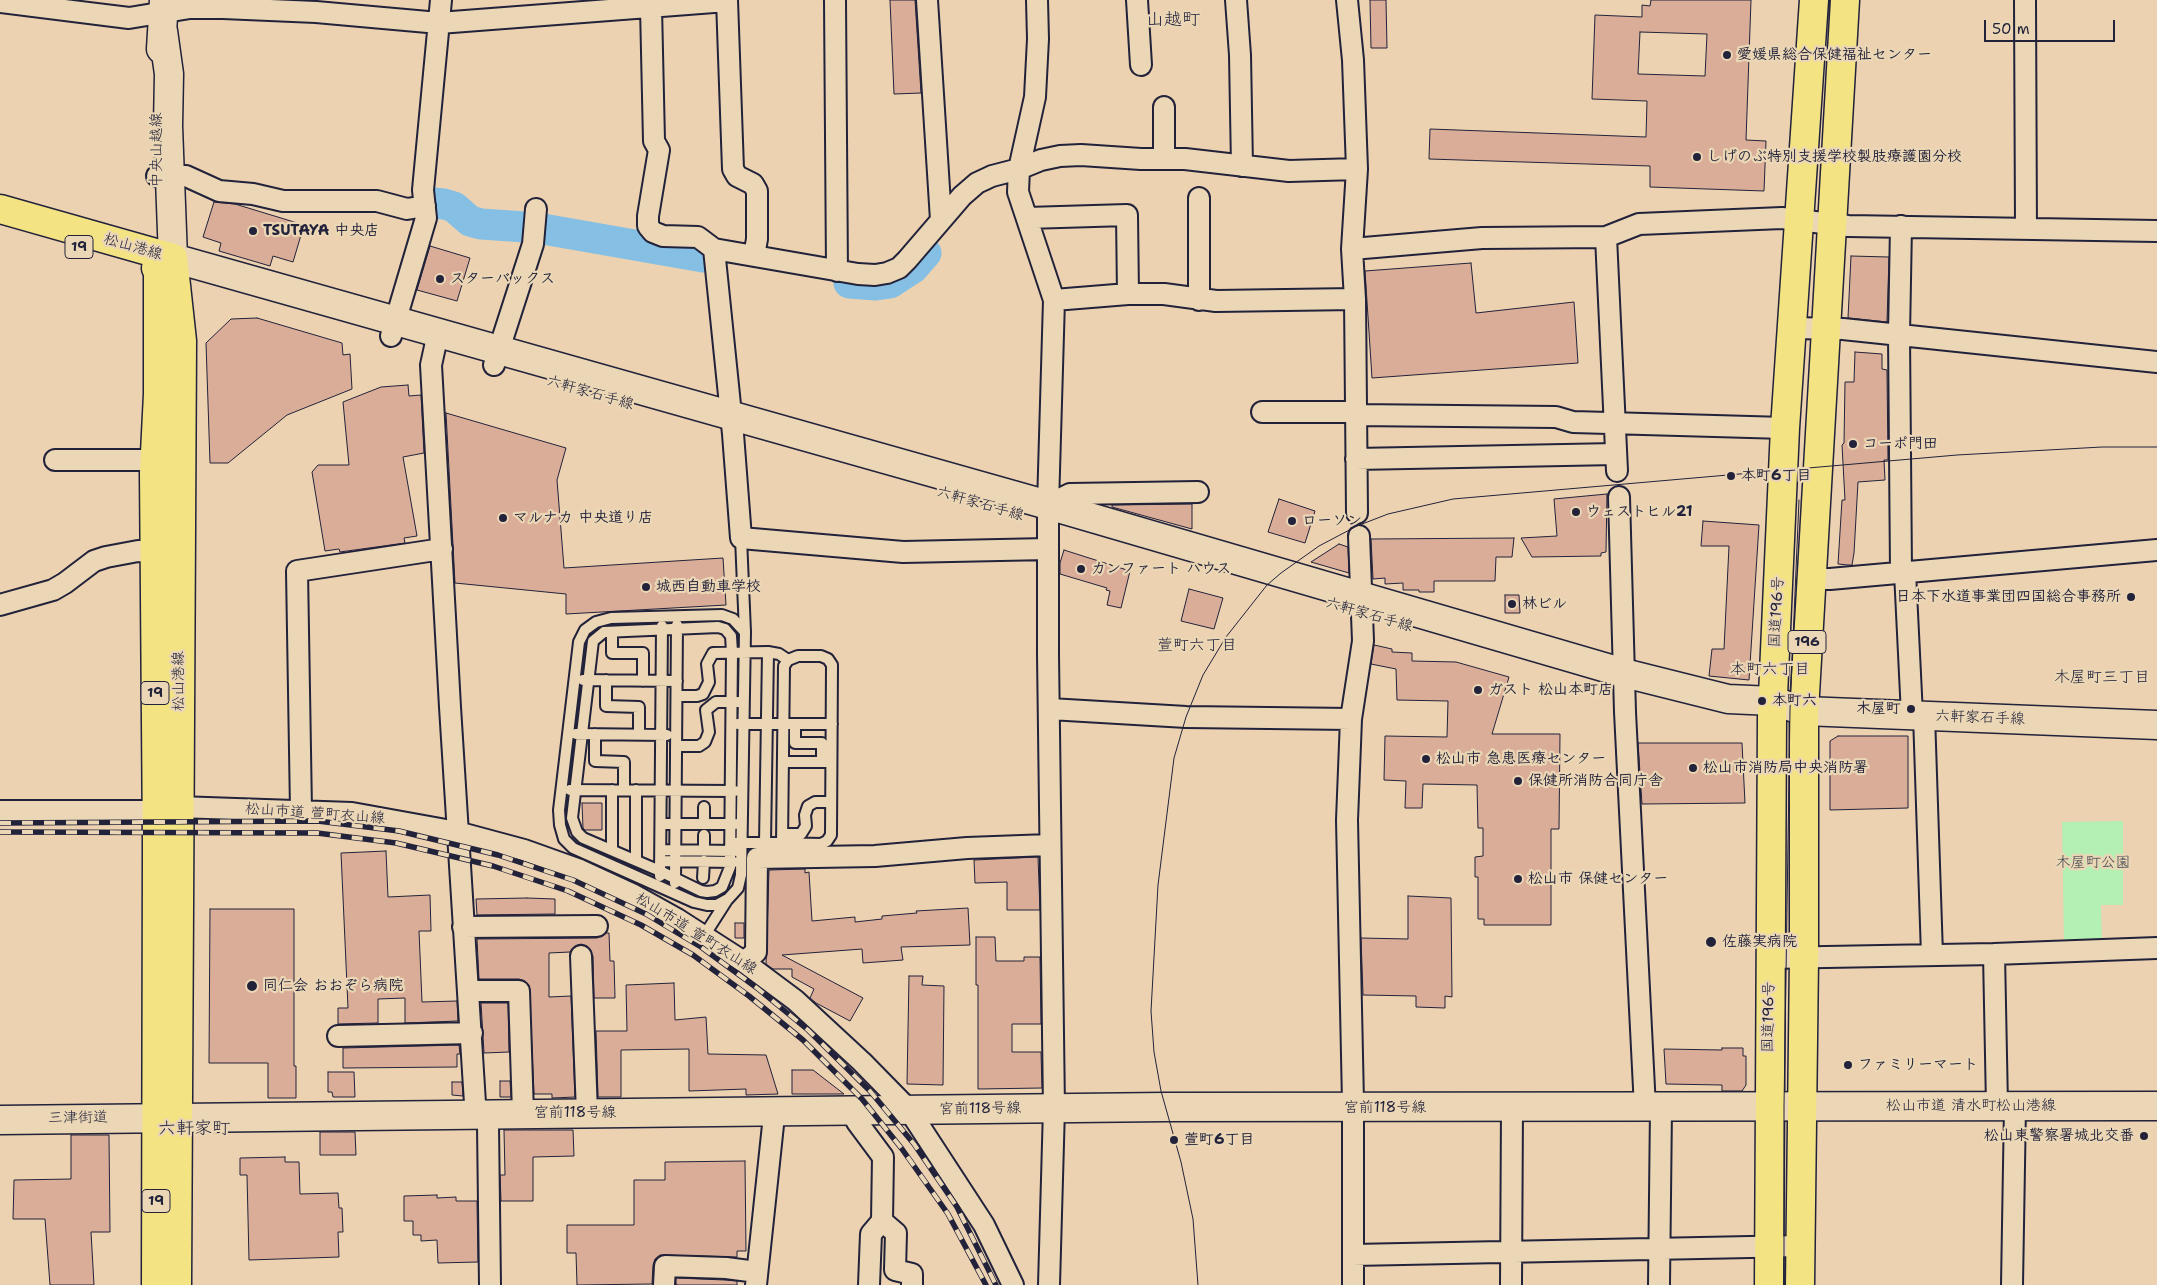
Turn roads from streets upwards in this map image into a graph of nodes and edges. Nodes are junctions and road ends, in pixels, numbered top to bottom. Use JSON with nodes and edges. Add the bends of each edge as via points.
{"nodes":[{"id":1,"x":441,"y":0,"type":"edge"},
{"id":2,"x":835,"y":0,"type":"edge"},
{"id":3,"x":927,"y":0,"type":"edge"},
{"id":4,"x":1037,"y":0,"type":"edge"},
{"id":5,"x":1137,"y":0,"type":"edge"},
{"id":6,"x":1236,"y":0,"type":"edge"},
{"id":7,"x":1347,"y":0,"type":"edge"},
{"id":8,"x":1814,"y":0,"type":"edge"},
{"id":9,"x":1845,"y":0,"type":"edge"},
{"id":10,"x":2025,"y":0,"type":"edge"},
{"id":11,"x":727,"y":1,"type":"edge"},
{"id":12,"x":0,"y":2,"type":"edge"},
{"id":13,"x":317,"y":6,"type":"edge"},
{"id":14,"x":651,"y":7,"type":"junction"},
{"id":15,"x":164,"y":14,"type":"edge"},
{"id":16,"x":439,"y":23,"type":"junction"},
{"id":17,"x":1141,"y":65,"type":"dead end"},
{"id":18,"x":1164,"y":107,"type":"dead end"},
{"id":19,"x":1164,"y":159,"type":"junction"},
{"id":20,"x":1242,"y":166,"type":"junction"},
{"id":21,"x":1019,"y":169,"type":"junction"},
{"id":22,"x":1357,"y":169,"type":"junction"},
{"id":23,"x":164,"y":176,"type":"junction"},
{"id":24,"x":1198,"y":198,"type":"dead end"},
{"id":25,"x":424,"y":206,"type":"junction"},
{"id":26,"x":0,"y":209,"type":"edge"},
{"id":27,"x":536,"y":209,"type":"dead end"},
{"id":28,"x":1027,"y":218,"type":"junction"},
{"id":29,"x":941,"y":220,"type":"junction"},
{"id":30,"x":1799,"y":220,"type":"junction"},
{"id":31,"x":1831,"y":223,"type":"junction"},
{"id":32,"x":0,"y":225,"type":"edge"},
{"id":33,"x":1901,"y":226,"type":"junction"},
{"id":34,"x":2026,"y":228,"type":"junction"},
{"id":35,"x":2157,"y":231,"type":"edge"},
{"id":36,"x":1606,"y":237,"type":"junction"},
{"id":37,"x":714,"y":249,"type":"junction"},
{"id":38,"x":1352,"y":249,"type":"junction"},
{"id":39,"x":754,"y":256,"type":"junction"},
{"id":40,"x":166,"y":264,"type":"junction"},
{"id":41,"x":837,"y":271,"type":"junction"},
{"id":42,"x":1128,"y":294,"type":"junction"},
{"id":43,"x":1355,"y":299,"type":"junction"},
{"id":44,"x":1054,"y":300,"type":"junction"},
{"id":45,"x":1199,"y":300,"type":"junction"},
{"id":46,"x":1792,"y":328,"type":"junction"},
{"id":47,"x":393,"y":329,"type":"junction"},
{"id":48,"x":1825,"y":329,"type":"junction"},
{"id":49,"x":1899,"y":335,"type":"junction"},
{"id":50,"x":436,"y":341,"type":"junction"},
{"id":51,"x":496,"y":358,"type":"junction"},
{"id":52,"x":2157,"y":362,"type":"edge"},
{"id":53,"x":1262,"y":412,"type":"dead end"},
{"id":54,"x":1355,"y":413,"type":"junction"},
{"id":55,"x":1614,"y":423,"type":"junction"},
{"id":56,"x":732,"y":425,"type":"junction"},
{"id":57,"x":1785,"y":428,"type":"junction"},
{"id":58,"x":1356,"y":459,"type":"junction"},
{"id":59,"x":55,"y":460,"type":"dead end"},
{"id":60,"x":154,"y":460,"type":"junction"},
{"id":61,"x":181,"y":460,"type":"junction"},
{"id":62,"x":1198,"y":492,"type":"dead end"},
{"id":63,"x":1619,"y":496,"type":"dead end"},
{"id":64,"x":1357,"y":512,"type":"dead end"},
{"id":65,"x":1049,"y":526,"type":"junction"},
{"id":66,"x":1359,"y":536,"type":"dead end"},
{"id":67,"x":442,"y":549,"type":"junction"},
{"id":68,"x":2157,"y":550,"type":"edge"},
{"id":69,"x":167,"y":552,"type":"junction"},
{"id":70,"x":1903,"y":572,"type":"junction"},
{"id":71,"x":1810,"y":579,"type":"junction"},
{"id":72,"x":1362,"y":604,"type":"junction"},
{"id":73,"x":0,"y":605,"type":"edge"},
{"id":74,"x":1624,"y":681,"type":"junction"},
{"id":75,"x":1050,"y":709,"type":"junction"},
{"id":76,"x":1773,"y":710,"type":"junction"},
{"id":77,"x":1804,"y":711,"type":"junction"},
{"id":78,"x":1918,"y":715,"type":"junction"},
{"id":79,"x":1351,"y":719,"type":"junction"},
{"id":80,"x":2157,"y":725,"type":"edge"},
{"id":81,"x":167,"y":809,"type":"junction"},
{"id":82,"x":301,"y":810,"type":"junction"},
{"id":83,"x":0,"y":812,"type":"edge"},
{"id":84,"x":457,"y":832,"type":"junction"},
{"id":85,"x":1050,"y":845,"type":"junction"},
{"id":86,"x":597,"y":926,"type":"dead end"},
{"id":87,"x":463,"y":927,"type":"junction"},
{"id":88,"x":2157,"y":948,"type":"edge"},
{"id":89,"x":1932,"y":954,"type":"junction"},
{"id":90,"x":1994,"y":954,"type":"junction"},
{"id":91,"x":581,"y":956,"type":"dead end"},
{"id":92,"x":1770,"y":958,"type":"junction"},
{"id":93,"x":1804,"y":958,"type":"junction"},
{"id":94,"x":744,"y":962,"type":"junction"},
{"id":95,"x":468,"y":991,"type":"junction"},
{"id":96,"x":472,"y":1033,"type":"junction"},
{"id":97,"x":338,"y":1036,"type":"dead end"},
{"id":98,"x":1784,"y":1106,"type":"junction"},
{"id":99,"x":2006,"y":1106,"type":"junction"},
{"id":100,"x":2157,"y":1106,"type":"edge"},
{"id":101,"x":1054,"y":1108,"type":"junction"},
{"id":102,"x":1352,"y":1108,"type":"junction"},
{"id":103,"x":1512,"y":1108,"type":"junction"},
{"id":104,"x":1653,"y":1108,"type":"junction"},
{"id":105,"x":909,"y":1110,"type":"junction"},
{"id":106,"x":772,"y":1111,"type":"junction"},
{"id":107,"x":851,"y":1111,"type":"junction"},
{"id":108,"x":587,"y":1112,"type":"junction"},
{"id":109,"x":481,"y":1113,"type":"junction"},
{"id":110,"x":523,"y":1113,"type":"junction"},
{"id":111,"x":166,"y":1117,"type":"junction"},
{"id":112,"x":0,"y":1120,"type":"edge"},
{"id":113,"x":882,"y":1221,"type":"junction"},
{"id":114,"x":1769,"y":1246,"type":"junction"},
{"id":115,"x":1800,"y":1246,"type":"junction"},
{"id":116,"x":1659,"y":1248,"type":"junction"},
{"id":117,"x":1511,"y":1253,"type":"junction"},
{"id":118,"x":1353,"y":1255,"type":"junction"},
{"id":119,"x":757,"y":1279,"type":"edge"},
{"id":120,"x":156,"y":1285,"type":"edge"},
{"id":121,"x":177,"y":1285,"type":"edge"},
{"id":122,"x":490,"y":1285,"type":"edge"},
{"id":123,"x":664,"y":1285,"type":"edge"},
{"id":124,"x":869,"y":1285,"type":"edge"},
{"id":125,"x":912,"y":1285,"type":"edge"},
{"id":126,"x":1013,"y":1285,"type":"edge"},
{"id":127,"x":1049,"y":1285,"type":"edge"},
{"id":128,"x":1353,"y":1285,"type":"edge"},
{"id":129,"x":1511,"y":1285,"type":"edge"},
{"id":130,"x":1659,"y":1285,"type":"edge"},
{"id":131,"x":1769,"y":1285,"type":"edge"},
{"id":132,"x":1800,"y":1285,"type":"edge"},
{"id":133,"x":2012,"y":1285,"type":"edge"}],
"edges":[{"from":1,"to":16,"type":"street"},
{"from":2,"to":41,"type":"street"},
{"from":3,"to":29,"type":"street"},
{"from":4,"to":21,"type":"street","via":[[1035,96]]},
{"from":5,"to":17,"type":"street"},
{"from":6,"to":20,"type":"street"},
{"from":7,"to":22,"type":"street"},
{"from":8,"to":30,"type":"main road","name":"国道196号","number":"196"},
{"from":9,"to":31,"type":"main road","name":"国道196号","number":"196"},
{"from":10,"to":34,"type":"street"},
{"from":11,"to":14,"type":"street"},
{"from":11,"to":39,"type":"street","via":[[733,168],[737,176],[753,184],[757,191]]},
{"from":12,"to":15,"type":"street","via":[[129,18]]},
{"from":13,"to":15,"type":"street","via":[[190,8]]},
{"from":13,"to":16,"type":"street"},
{"from":14,"to":16,"type":"street"},
{"from":14,"to":37,"type":"street","via":[[654,141],[659,150],[648,226],[663,236],[698,237]]},
{"from":15,"to":23,"type":"street","name":"中央山越線","via":[[169,74]]},
{"from":16,"to":25,"type":"street","via":[[425,162]]},
{"from":18,"to":19,"type":"street"},
{"from":19,"to":20,"type":"street"},
{"from":19,"to":21,"type":"street","via":[[1060,156]]},
{"from":20,"to":22,"type":"street","via":[[1289,171]]},
{"from":21,"to":28,"type":"street","via":[[1018,192]]},
{"from":21,"to":29,"type":"street","via":[[978,183]]},
{"from":22,"to":38,"type":"street"},
{"from":23,"to":25,"type":"street","via":[[186,176],[219,191],[283,201],[377,201],[407,209]]},
{"from":23,"to":40,"type":"street","name":"中央山越線"},
{"from":24,"to":45,"type":"street"},
{"from":25,"to":47,"type":"street","via":[[426,218]]},
{"from":26,"to":40,"type":"main road","name":"松山港線","number":"19"},
{"from":27,"to":51,"type":"street","via":[[533,244]]},
{"from":28,"to":42,"type":"street","via":[[1127,216]]},
{"from":28,"to":44,"type":"street"},
{"from":29,"to":41,"type":"street","via":[[899,268],[875,275]]},
{"from":30,"to":31,"type":"street"},
{"from":30,"to":36,"type":"street","via":[[1639,224]]},
{"from":30,"to":46,"type":"main road","name":"国道196号","number":"196"},
{"from":31,"to":33,"type":"street"},
{"from":31,"to":48,"type":"main road","name":"国道196号","number":"196"},
{"from":32,"to":40,"type":"main road","name":"松山港線","number":"19"},
{"from":33,"to":34,"type":"street"},
{"from":33,"to":49,"type":"street"},
{"from":34,"to":35,"type":"street"},
{"from":36,"to":38,"type":"street","via":[[1482,238]]},
{"from":36,"to":55,"type":"street"},
{"from":37,"to":39,"type":"street"},
{"from":37,"to":56,"type":"street"},
{"from":38,"to":43,"type":"street"},
{"from":39,"to":41,"type":"street"},
{"from":40,"to":47,"type":"street","name":"六軒家石手線"},
{"from":40,"to":60,"type":"main road","name":"松山港線","number":"19"},
{"from":40,"to":61,"type":"main road","name":"松山港線","number":"19","via":[[182,340]]},
{"from":42,"to":44,"type":"street"},
{"from":42,"to":45,"type":"street","via":[[1164,294]]},
{"from":43,"to":45,"type":"street"},
{"from":43,"to":54,"type":"street"},
{"from":44,"to":65,"type":"street"},
{"from":46,"to":48,"type":"street"},
{"from":46,"to":57,"type":"main road","name":"国道196号","number":"196"},
{"from":47,"to":50,"type":"street","name":"六軒家石手線"},
{"from":48,"to":49,"type":"street"},
{"from":48,"to":71,"type":"main road","name":"国道196号","number":"196"},
{"from":49,"to":52,"type":"street"},
{"from":49,"to":70,"type":"street"},
{"from":50,"to":51,"type":"street","name":"六軒家石手線"},
{"from":50,"to":67,"type":"street","via":[[431,365]]},
{"from":51,"to":56,"type":"street","name":"六軒家石手線"},
{"from":53,"to":54,"type":"street"},
{"from":54,"to":55,"type":"street","via":[[1556,417],[1573,422]]},
{"from":54,"to":58,"type":"street"},
{"from":55,"to":57,"type":"street"},
{"from":55,"to":58,"type":"street","via":[[1617,462]]},
{"from":56,"to":65,"type":"street","name":"六軒家石手線"},
{"from":56,"to":65,"type":"street","via":[[741,538],[903,552]]},
{"from":57,"to":76,"type":"main road","name":"国道196号","number":"196"},
{"from":58,"to":64,"type":"street"},
{"from":59,"to":60,"type":"street"},
{"from":60,"to":61,"type":"street"},
{"from":60,"to":69,"type":"main road","name":"松山港線","number":"19"},
{"from":61,"to":69,"type":"main road","name":"松山港線","number":"19"},
{"from":62,"to":65,"type":"street","via":[[1070,494]]},
{"from":63,"to":74,"type":"street"},
{"from":65,"to":72,"type":"street","name":"六軒家石手線"},
{"from":65,"to":75,"type":"street"},
{"from":66,"to":72,"type":"street"},
{"from":67,"to":82,"type":"street","via":[[297,571]]},
{"from":67,"to":84,"type":"street"},
{"from":68,"to":70,"type":"street"},
{"from":69,"to":73,"type":"street","via":[[124,552],[106,557],[94,561],[53,590]]},
{"from":69,"to":81,"type":"main road","name":"松山港線","number":"19"},
{"from":70,"to":71,"type":"street"},
{"from":70,"to":78,"type":"street"},
{"from":71,"to":77,"type":"main road","name":"国道196号","number":"196"},
{"from":72,"to":74,"type":"street","name":"六軒家石手線"},
{"from":72,"to":79,"type":"street","via":[[1363,641]]},
{"from":74,"to":76,"type":"street","name":"六軒家石手線","via":[[1725,715]]},
{"from":74,"to":104,"type":"street"},
{"from":75,"to":79,"type":"street","via":[[1186,717]]},
{"from":75,"to":85,"type":"street"},
{"from":76,"to":77,"type":"street","name":"六軒家石手線"},
{"from":76,"to":92,"type":"main road","name":"国道196号","number":"196"},
{"from":77,"to":78,"type":"street","name":"六軒家石手線"},
{"from":77,"to":93,"type":"main road","name":"国道196号","number":"196"},
{"from":78,"to":80,"type":"street","name":"六軒家石手線"},
{"from":78,"to":89,"type":"street"},
{"from":79,"to":102,"type":"street","via":[[1347,820]]},
{"from":81,"to":82,"type":"street","name":"松山市道 萱町衣山線"},
{"from":81,"to":83,"type":"street","name":"松山市道 萱町衣山線"},
{"from":81,"to":111,"type":"main road","name":"松山港線","number":"19"},
{"from":82,"to":84,"type":"street","name":"松山市道 萱町衣山線","via":[[352,813]]},
{"from":84,"to":87,"type":"street"},
{"from":84,"to":94,"type":"street","name":"松山市道 萱町衣山線","via":[[524,850],[580,870],[640,898]]},
{"from":85,"to":94,"type":"street","via":[[874,856],[757,858],[756,952]]},
{"from":85,"to":101,"type":"street"},
{"from":86,"to":87,"type":"street"},
{"from":87,"to":95,"type":"street"},
{"from":88,"to":90,"type":"street"},
{"from":89,"to":90,"type":"street"},
{"from":89,"to":93,"type":"street"},
{"from":90,"to":99,"type":"street"},
{"from":91,"to":108,"type":"street"},
{"from":92,"to":93,"type":"street"},
{"from":92,"to":98,"type":"main road","name":"国道196号","number":"196"},
{"from":93,"to":98,"type":"main road","name":"国道196号","number":"196"},
{"from":94,"to":105,"type":"street","name":"松山市道 萱町衣山線","via":[[824,1026]]},
{"from":95,"to":96,"type":"street"},
{"from":95,"to":110,"type":"street","via":[[519,991]]},
{"from":96,"to":97,"type":"street"},
{"from":96,"to":109,"type":"street","via":[[475,1103]]},
{"from":98,"to":99,"type":"street","name":"松山市道 清水町松山港線"},
{"from":98,"to":104,"type":"street","name":"宮前118号線"},
{"from":98,"to":114,"type":"main road","name":"国道196号","number":"196"},
{"from":98,"to":115,"type":"main road","name":"国道196号","number":"196"},
{"from":99,"to":100,"type":"street","name":"松山市道 清水町松山港線"},
{"from":99,"to":133,"type":"street"},
{"from":101,"to":102,"type":"street","name":"宮前118号線"},
{"from":101,"to":105,"type":"street","name":"宮前118号線"},
{"from":101,"to":127,"type":"street"},
{"from":102,"to":103,"type":"street","name":"宮前118号線"},
{"from":102,"to":118,"type":"street"},
{"from":103,"to":104,"type":"street","name":"宮前118号線"},
{"from":103,"to":117,"type":"street"},
{"from":104,"to":116,"type":"street"},
{"from":105,"to":107,"type":"street","name":"宮前118号線"},
{"from":105,"to":126,"type":"street","name":"松山市道 萱町衣山線","via":[[984,1224]]},
{"from":106,"to":107,"type":"street","name":"宮前118号線"},
{"from":106,"to":108,"type":"street","name":"宮前118号線"},
{"from":106,"to":119,"type":"street"},
{"from":107,"to":113,"type":"street","via":[[883,1158]]},
{"from":108,"to":110,"type":"street","name":"宮前118号線"},
{"from":109,"to":110,"type":"street","name":"宮前118号線"},
{"from":109,"to":111,"type":"street","name":"宮前118号線"},
{"from":109,"to":122,"type":"street","via":[[488,1125]]},
{"from":111,"to":112,"type":"street","name":"三津街道"},
{"from":111,"to":120,"type":"main road","name":"松山港線","number":"19"},
{"from":111,"to":121,"type":"main road","name":"松山港線","number":"19"},
{"from":113,"to":124,"type":"street","via":[[871,1234]]},
{"from":113,"to":125,"type":"street","via":[[896,1233],[896,1270],[912,1274]]},
{"from":114,"to":115,"type":"street"},
{"from":114,"to":116,"type":"street"},
{"from":114,"to":131,"type":"main road","name":"国道196号","number":"196"},
{"from":115,"to":132,"type":"main road","name":"国道196号","number":"196"},
{"from":116,"to":117,"type":"street"},
{"from":116,"to":130,"type":"street"},
{"from":117,"to":118,"type":"street"},
{"from":117,"to":129,"type":"street"},
{"from":118,"to":128,"type":"street"},
{"from":119,"to":123,"type":"street","via":[[726,1268],[665,1266]]}]}
